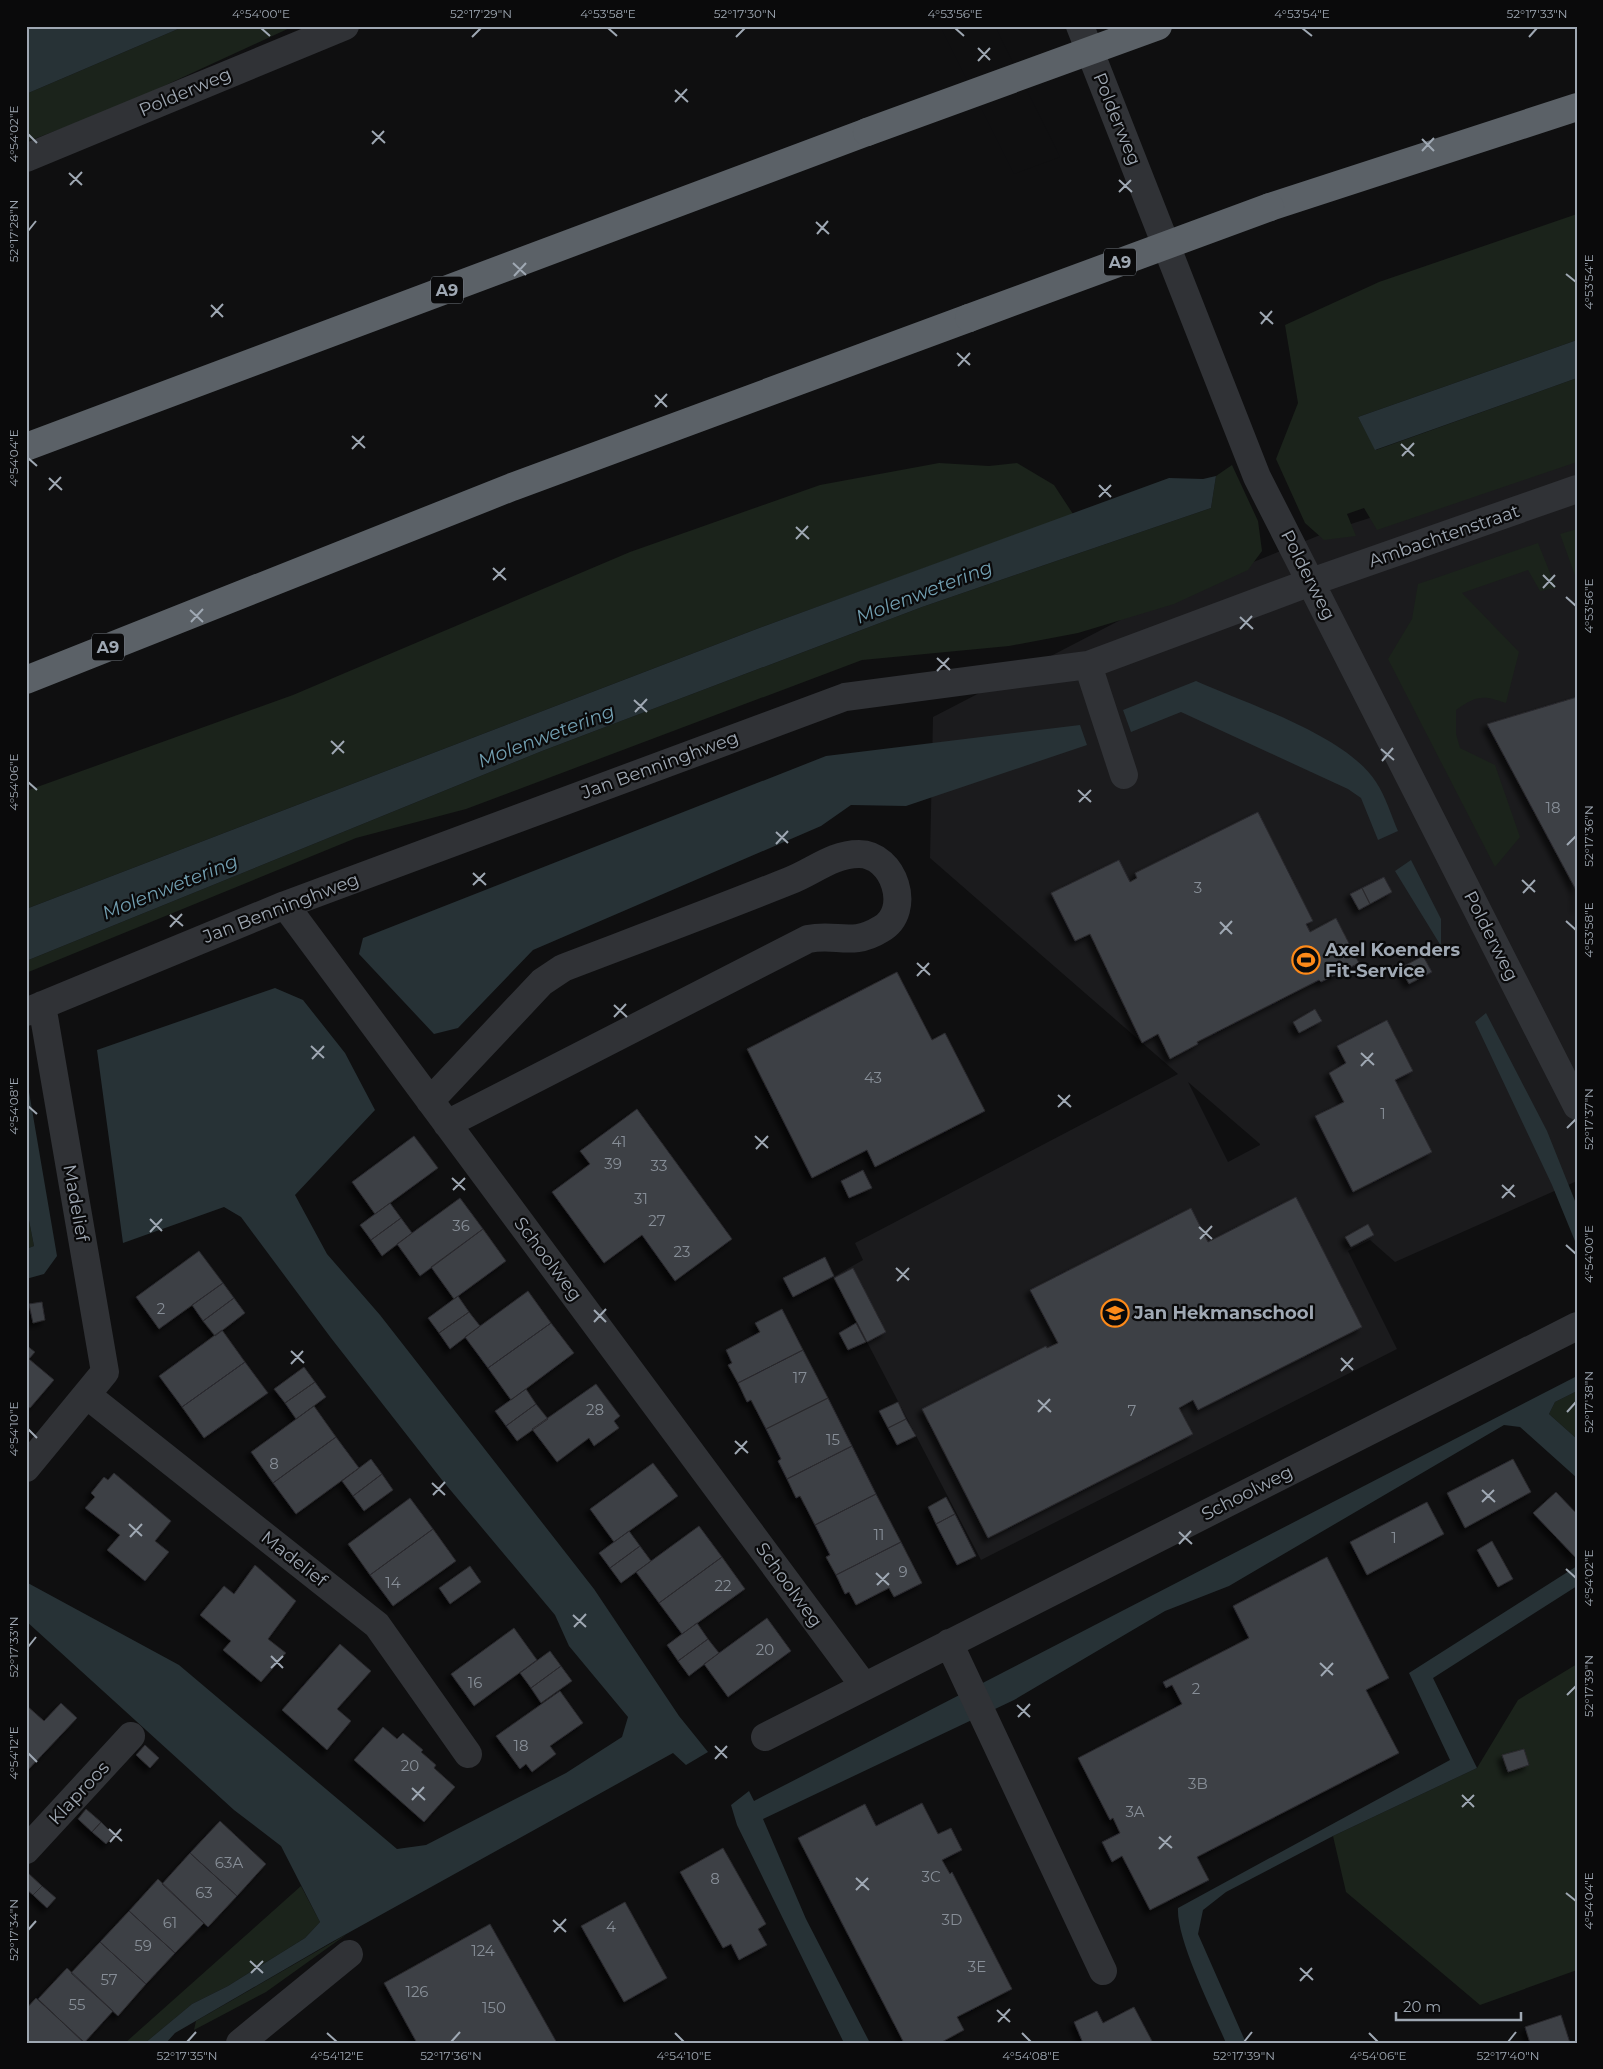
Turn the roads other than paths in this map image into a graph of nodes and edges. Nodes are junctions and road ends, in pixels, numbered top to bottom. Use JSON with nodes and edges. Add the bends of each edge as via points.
{"nodes":[{"id":1,"x":345,"y":26,"type":"edge"},
{"id":2,"x":1080,"y":26,"type":"edge"},
{"id":3,"x":1158,"y":26,"type":"edge"},
{"id":4,"x":1577,"y":107,"type":"edge"},
{"id":5,"x":26,"y":158,"type":"edge"},
{"id":6,"x":26,"y":447,"type":"edge"},
{"id":7,"x":1577,"y":489,"type":"edge"},
{"id":8,"x":1311,"y":582,"type":"junction"},
{"id":9,"x":1088,"y":665,"type":"junction"},
{"id":10,"x":26,"y":680,"type":"edge"},
{"id":11,"x":1124,"y":775,"type":"dead end"},
{"id":12,"x":284,"y":905,"type":"junction"},
{"id":13,"x":34,"y":1009,"type":"edge"},
{"id":14,"x":430,"y":1101,"type":"junction"},
{"id":15,"x":1577,"y":1106,"type":"edge"},
{"id":16,"x":447,"y":1124,"type":"junction"},
{"id":17,"x":1577,"y":1326,"type":"edge"},
{"id":18,"x":88,"y":1396,"type":"junction"},
{"id":19,"x":26,"y":1468,"type":"edge"},
{"id":20,"x":949,"y":1643,"type":"junction"},
{"id":21,"x":864,"y":1686,"type":"junction"},
{"id":22,"x":131,"y":1736,"type":"dead end"},
{"id":23,"x":765,"y":1737,"type":"dead end"},
{"id":24,"x":468,"y":1754,"type":"dead end"},
{"id":25,"x":26,"y":1850,"type":"edge"},
{"id":26,"x":349,"y":1954,"type":"dead end"},
{"id":27,"x":1103,"y":1971,"type":"dead end"},
{"id":28,"x":240,"y":2043,"type":"edge"}],
"edges":[{"from":1,"to":5,"type":"street","name":"Polderweg"},
{"from":2,"to":8,"type":"street","name":"Polderweg","via":[[1257,477]]},
{"from":3,"to":6,"type":"highway","number":"A9","bridge":true},
{"from":4,"to":10,"type":"highway","number":"A9","bridge":true,"via":[[1270,207],[969,318],[512,487]]},
{"from":7,"to":8,"type":"street","name":"Ambachtenstraat"},
{"from":8,"to":9,"type":"street","name":"Jan Benninghweg"},
{"from":8,"to":15,"type":"street","name":"Polderweg"},
{"from":9,"to":11,"type":"street"},
{"from":9,"to":12,"type":"street","name":"Jan Benninghweg","via":[[845,696]]},
{"from":12,"to":13,"type":"street","name":"Jan Benninghweg"},
{"from":12,"to":14,"type":"street","name":"Schoolweg"},
{"from":13,"to":18,"type":"street","name":"Madelief","via":[[106,1372]]},
{"from":14,"to":16,"type":"street","name":"Schoolweg"},
{"from":14,"to":16,"type":"street","via":[[542,982],[563,968],[792,880],[837,857],[860,854],[876,858],[888,868],[895,883],[897,908],[884,928],[864,938],[846,940],[823,936],[808,940]]},
{"from":16,"to":21,"type":"street","name":"Schoolweg"},
{"from":17,"to":20,"type":"street","name":"Schoolweg"},
{"from":18,"to":19,"type":"street","name":"Madelief"},
{"from":18,"to":24,"type":"street","name":"Madelief","via":[[376,1625]]},
{"from":20,"to":21,"type":"street","name":"Schoolweg"},
{"from":20,"to":27,"type":"street"},
{"from":21,"to":23,"type":"street","name":"Schoolweg"},
{"from":22,"to":25,"type":"street","name":"Klaproos"},
{"from":26,"to":28,"type":"street"}]}
